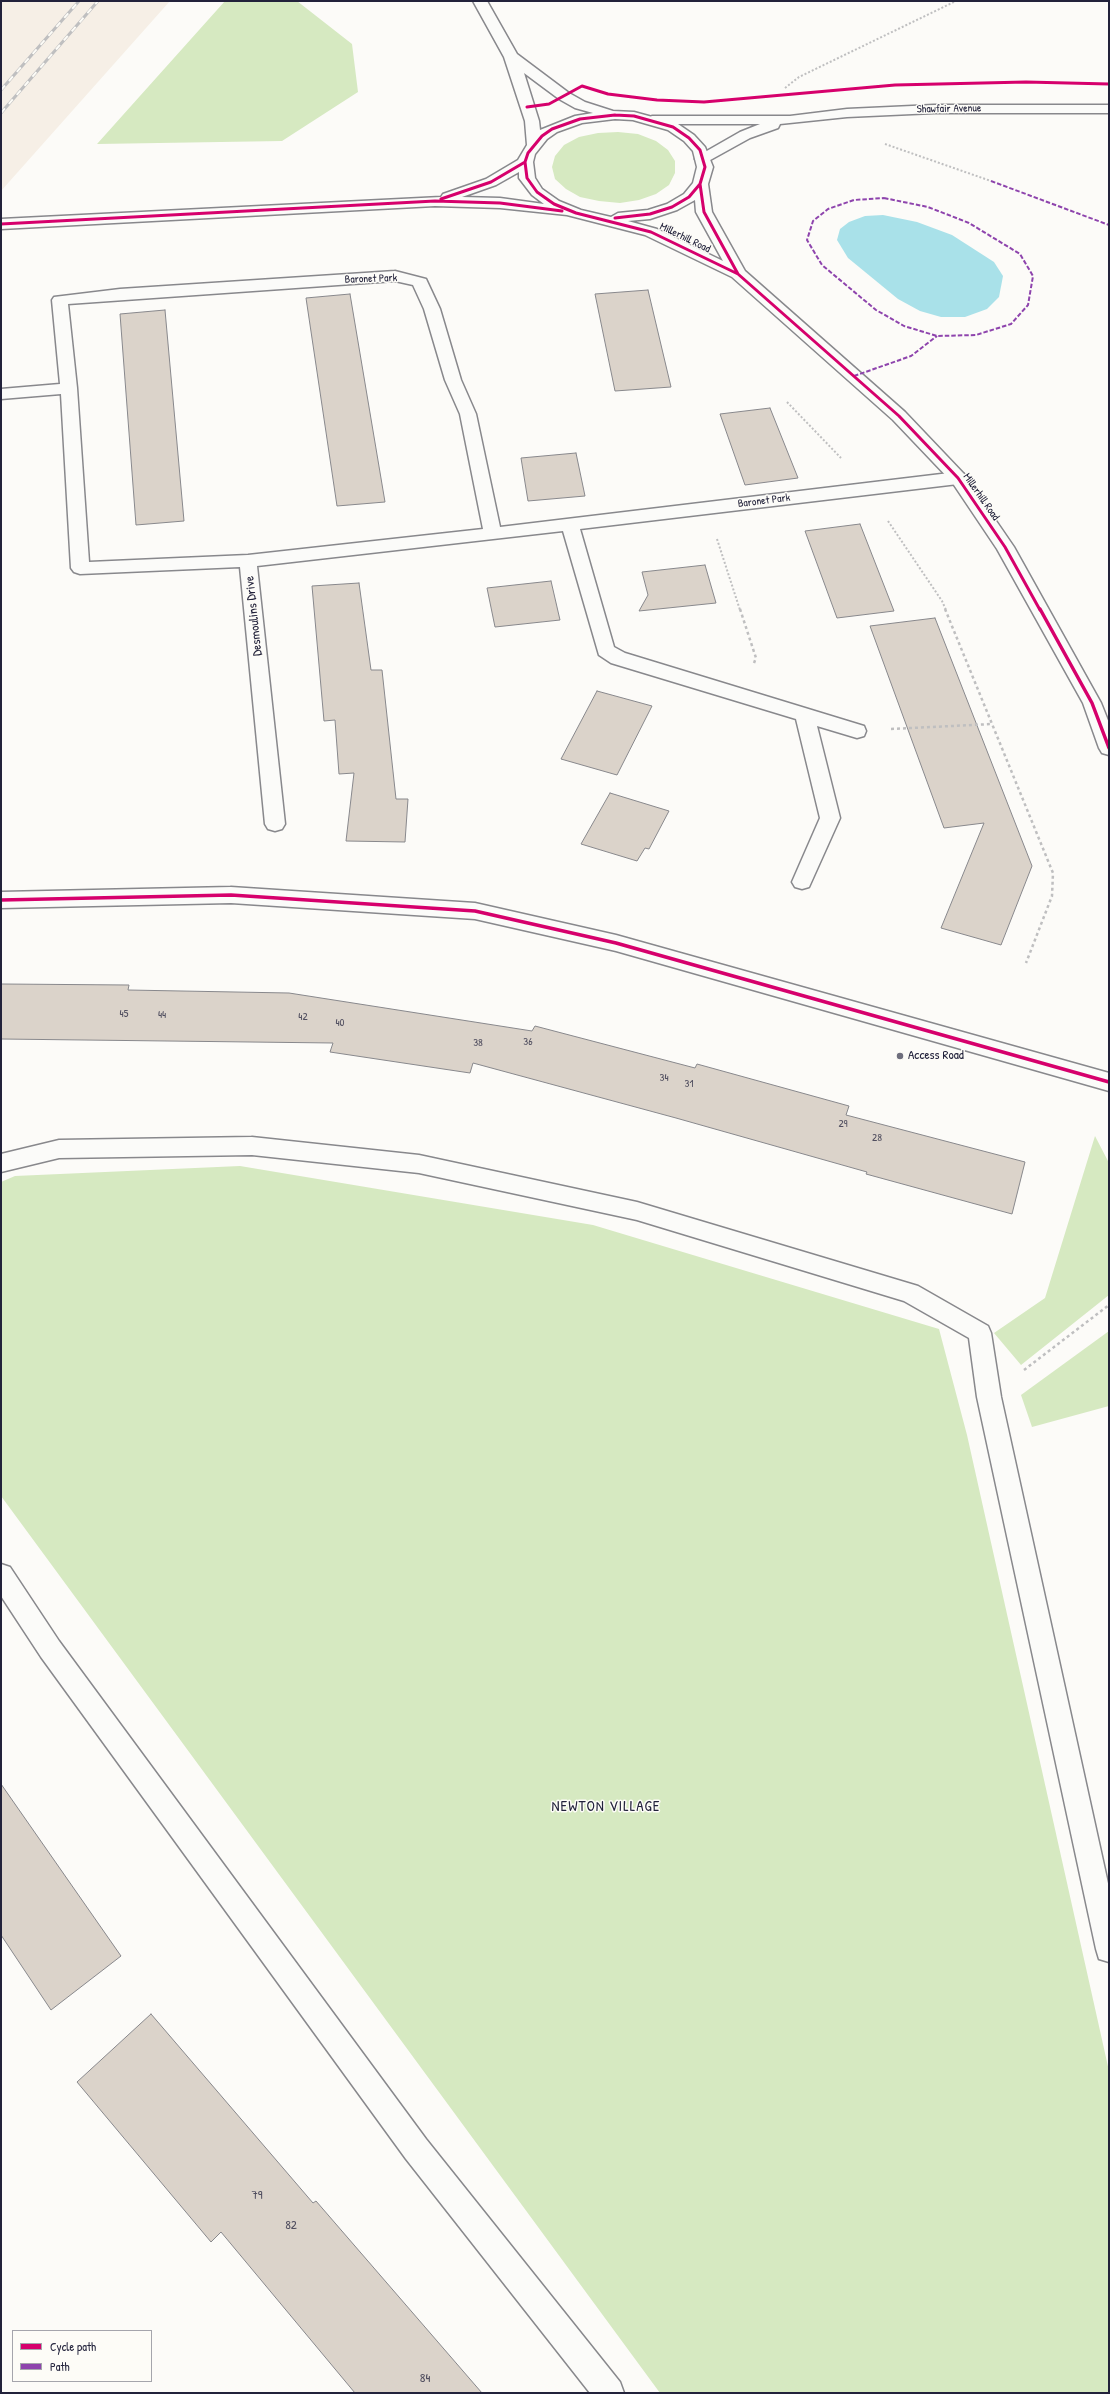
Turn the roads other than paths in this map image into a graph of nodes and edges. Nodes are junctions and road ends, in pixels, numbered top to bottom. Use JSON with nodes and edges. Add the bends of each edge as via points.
{"nodes":[{"id":1,"x":480,"y":1,"type":"edge"},
{"id":2,"x":511,"y":57,"type":"junction"},
{"id":3,"x":1109,"y":109,"type":"edge"},
{"id":4,"x":615,"y":115,"type":"junction"},
{"id":5,"x":652,"y":120,"type":"junction"},
{"id":6,"x":790,"y":120,"type":"junction"},
{"id":7,"x":534,"y":144,"type":"junction"},
{"id":8,"x":703,"y":159,"type":"junction"},
{"id":9,"x":525,"y":162,"type":"junction"},
{"id":10,"x":700,"y":184,"type":"junction"},
{"id":11,"x":435,"y":201,"type":"junction"},
{"id":12,"x":576,"y":213,"type":"junction"},
{"id":13,"x":600,"y":217,"type":"junction"},
{"id":14,"x":2,"y":224,"type":"edge"},
{"id":15,"x":738,"y":274,"type":"junction"},
{"id":16,"x":69,"y":388,"type":"junction"},
{"id":17,"x":1,"y":394,"type":"edge"},
{"id":18,"x":958,"y":478,"type":"junction"},
{"id":19,"x":570,"y":525,"type":"junction"},
{"id":20,"x":493,"y":534,"type":"junction"},
{"id":21,"x":425,"y":542,"type":"joint"},
{"id":22,"x":248,"y":561,"type":"junction"},
{"id":23,"x":805,"y":716,"type":"junction"},
{"id":24,"x":857,"y":730,"type":"road end"},
{"id":25,"x":1109,"y":748,"type":"edge"},
{"id":26,"x":275,"y":824,"type":"dead end"},
{"id":27,"x":802,"y":882,"type":"dead end"},
{"id":28,"x":1,"y":900,"type":"edge"},
{"id":29,"x":1109,"y":1082,"type":"edge"},
{"id":30,"x":1,"y":1163,"type":"edge"},
{"id":31,"x":1,"y":1575,"type":"edge"},
{"id":32,"x":1109,"y":1949,"type":"edge"},
{"id":33,"x":609,"y":2393,"type":"edge"}],
"edges":[{"from":1,"to":2,"type":"street"},
{"from":2,"to":4,"type":"street","via":[[580,105]]},
{"from":2,"to":7,"type":"street","via":[[532,121]]},
{"from":3,"to":6,"type":"street","name":"Shawfair Avenue","via":[[934,109],[847,113]]},
{"from":4,"to":5,"type":"street"},
{"from":4,"to":7,"type":"street","via":[[595,116],[565,123],[546,133]]},
{"from":5,"to":6,"type":"street","name":"Shawfair Avenue"},
{"from":5,"to":8,"type":"street","via":[[673,127],[689,138],[700,150]]},
{"from":6,"to":8,"type":"street","name":"Shawfair Avenue","via":[[745,136]]},
{"from":7,"to":9,"type":"street"},
{"from":8,"to":10,"type":"street","name":"Millerhill Road","via":[[705,167]]},
{"from":9,"to":11,"type":"street","via":[[491,182]]},
{"from":9,"to":12,"type":"street","name":"Millerhill Road","via":[[528,178],[537,192],[554,204]]},
{"from":10,"to":13,"type":"street","name":"Millerhill Road","via":[[689,197],[672,207],[625,218]]},
{"from":10,"to":15,"type":"street","name":"Millerhill Road","via":[[704,212]]},
{"from":11,"to":12,"type":"street","via":[[500,203]]},
{"from":11,"to":14,"type":"street"},
{"from":12,"to":13,"type":"street","name":"Millerhill Road"},
{"from":13,"to":15,"type":"street","name":"Millerhill Road","via":[[651,232]]},
{"from":15,"to":18,"type":"street","name":"Millerhill Road","via":[[899,416]]},
{"from":16,"to":17,"type":"street"},
{"from":16,"to":20,"type":"street","name":"Baronet Park","via":[[60,300],[395,276],[420,282],[432,309],[453,380],[468,414]]},
{"from":16,"to":22,"type":"street","via":[[80,568]]},
{"from":18,"to":19,"type":"street","name":"Baronet Park"},
{"from":18,"to":25,"type":"street","name":"Millerhill Road","via":[[1005,546],[1092,703]]},
{"from":19,"to":20,"type":"street","name":"Baronet Park"},
{"from":19,"to":23,"type":"street","via":[[606,650],[618,658]]},
{"from":20,"to":21,"type":"street","name":"Baronet Park"},
{"from":21,"to":22,"type":"street","name":"Desmoulins Drive"},
{"from":22,"to":26,"type":"street","name":"Desmoulins Drive"},
{"from":23,"to":24,"type":"street"},
{"from":23,"to":27,"type":"street","via":[[830,818]]},
{"from":28,"to":29,"type":"street","via":[[231,895],[475,911],[616,943]]},
{"from":30,"to":32,"type":"street","via":[[58,1149],[252,1146],[419,1164],[637,1210],[910,1293],[980,1333],[989,1397]]},
{"from":31,"to":33,"type":"street","via":[[55,1655],[416,2149]]}]}
